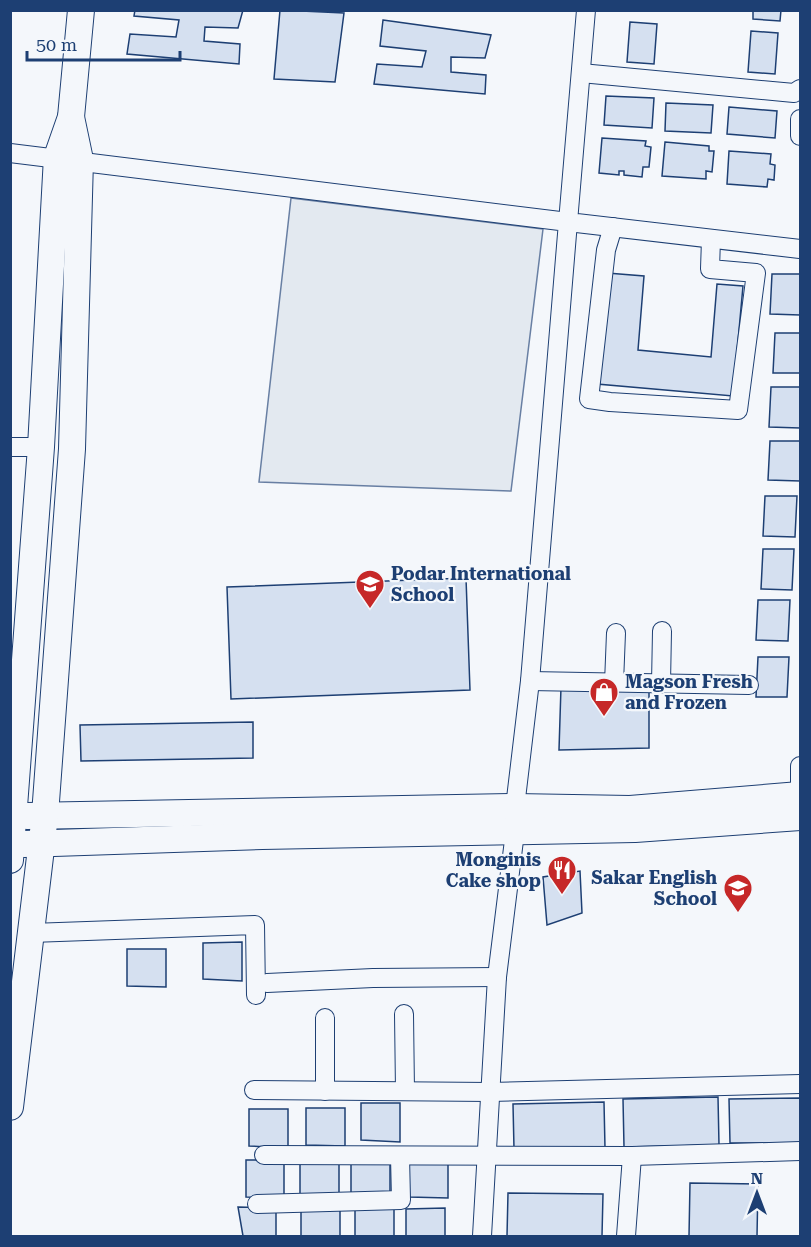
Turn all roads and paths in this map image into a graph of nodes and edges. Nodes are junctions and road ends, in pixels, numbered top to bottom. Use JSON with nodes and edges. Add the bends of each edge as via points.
{"nodes":[{"id":1,"x":81,"y":10,"type":"edge"},
{"id":2,"x":586,"y":10,"type":"edge"},
{"id":3,"x":581,"y":73,"type":"junction"},
{"id":4,"x":801,"y":89,"type":"edge"},
{"id":5,"x":10,"y":153,"type":"edge"},
{"id":6,"x":68,"y":159,"type":"junction"},
{"id":7,"x":567,"y":222,"type":"junction"},
{"id":8,"x":613,"y":227,"type":"junction"},
{"id":9,"x":711,"y":239,"type":"junction"},
{"id":10,"x":801,"y":249,"type":"edge"},
{"id":11,"x":10,"y":447,"type":"edge"},
{"id":12,"x":41,"y":447,"type":"junction"},
{"id":13,"x":662,"y":631,"type":"dead end"},
{"id":14,"x":616,"y":633,"type":"dead end"},
{"id":15,"x":530,"y":681,"type":"junction"},
{"id":16,"x":614,"y":683,"type":"junction"},
{"id":17,"x":661,"y":683,"type":"junction"},
{"id":18,"x":749,"y":685,"type":"dead end"},
{"id":19,"x":801,"y":766,"type":"edge"},
{"id":20,"x":800,"y":804,"type":"edge"},
{"id":21,"x":12,"y":816,"type":"edge"},
{"id":22,"x":45,"y":816,"type":"junction"},
{"id":23,"x":515,"y":820,"type":"junction"},
{"id":24,"x":42,"y":843,"type":"junction"},
{"id":25,"x":11,"y":849,"type":"edge"},
{"id":26,"x":31,"y":933,"type":"junction"},
{"id":27,"x":497,"y":976,"type":"junction"},
{"id":28,"x":404,"y":1014,"type":"dead end"},
{"id":29,"x":325,"y":1018,"type":"dead end"},
{"id":30,"x":801,"y":1084,"type":"edge"},
{"id":31,"x":254,"y":1090,"type":"dead end"},
{"id":32,"x":325,"y":1091,"type":"junction"},
{"id":33,"x":405,"y":1091,"type":"junction"},
{"id":34,"x":490,"y":1092,"type":"junction"},
{"id":35,"x":10,"y":1107,"type":"edge"},
{"id":36,"x":801,"y":1151,"type":"edge"},
{"id":37,"x":264,"y":1155,"type":"dead end"},
{"id":38,"x":400,"y":1156,"type":"junction"},
{"id":39,"x":486,"y":1156,"type":"junction"},
{"id":40,"x":632,"y":1156,"type":"junction"},
{"id":41,"x":257,"y":1204,"type":"dead end"},
{"id":42,"x":482,"y":1236,"type":"edge"},
{"id":43,"x":626,"y":1236,"type":"edge"}],
"edges":[{"from":1,"to":6,"type":"street"},
{"from":2,"to":3,"type":"street"},
{"from":3,"to":4,"type":"street","via":[[794,93]]},
{"from":3,"to":7,"type":"street"},
{"from":5,"to":6,"type":"street"},
{"from":6,"to":7,"type":"street"},
{"from":6,"to":12,"type":"street"},
{"from":6,"to":22,"type":"street","via":[[72,449]]},
{"from":7,"to":8,"type":"street"},
{"from":7,"to":15,"type":"street"},
{"from":8,"to":9,"type":"street"},
{"from":8,"to":9,"type":"street","via":[[606,250],[589,399],[610,402],[738,410],[756,273],[710,269]]},
{"from":9,"to":10,"type":"street"},
{"from":11,"to":12,"type":"street"},
{"from":12,"to":21,"type":"street"},
{"from":13,"to":17,"type":"street"},
{"from":14,"to":16,"type":"street"},
{"from":15,"to":16,"type":"street"},
{"from":15,"to":23,"type":"street"},
{"from":16,"to":17,"type":"street"},
{"from":17,"to":18,"type":"street"},
{"from":19,"to":20,"type":"street"},
{"from":20,"to":23,"type":"street","via":[[630,809]]},
{"from":21,"to":22,"type":"street"},
{"from":21,"to":25,"type":"street"},
{"from":22,"to":23,"type":"street"},
{"from":22,"to":24,"type":"street"},
{"from":23,"to":24,"type":"street","via":[[262,836]]},
{"from":23,"to":27,"type":"street"},
{"from":24,"to":25,"type":"street"},
{"from":24,"to":26,"type":"street"},
{"from":26,"to":27,"type":"street","via":[[255,925],[261,989],[373,978]]},
{"from":26,"to":35,"type":"street"},
{"from":27,"to":34,"type":"street"},
{"from":28,"to":33,"type":"street"},
{"from":29,"to":32,"type":"street"},
{"from":30,"to":34,"type":"street"},
{"from":31,"to":32,"type":"street"},
{"from":32,"to":33,"type":"street"},
{"from":33,"to":34,"type":"street"},
{"from":34,"to":39,"type":"street"},
{"from":36,"to":40,"type":"street"},
{"from":37,"to":38,"type":"street"},
{"from":38,"to":39,"type":"street"},
{"from":38,"to":41,"type":"street","via":[[401,1200]]},
{"from":39,"to":40,"type":"street"},
{"from":39,"to":42,"type":"street"},
{"from":40,"to":43,"type":"street"}]}
